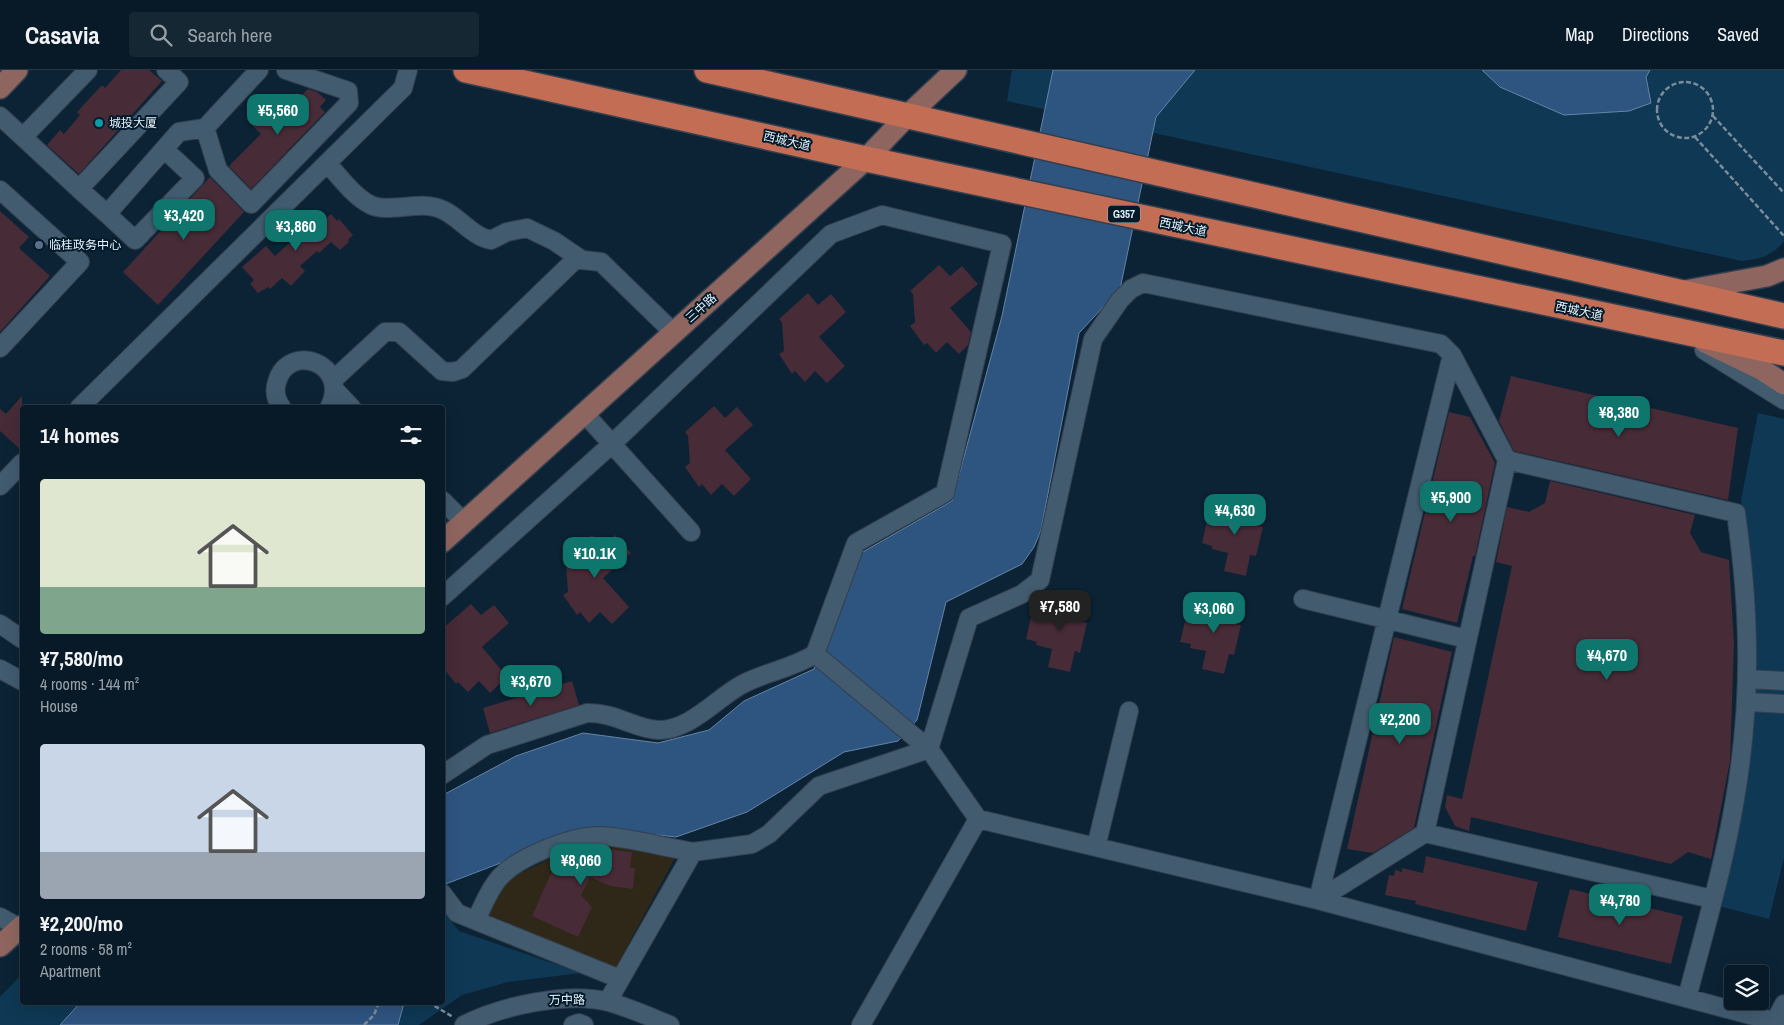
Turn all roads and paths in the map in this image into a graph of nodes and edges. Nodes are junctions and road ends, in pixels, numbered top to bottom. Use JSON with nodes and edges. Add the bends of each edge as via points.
{"nodes":[{"id":1,"x":17,"y":70,"type":"edge"},
{"id":2,"x":88,"y":70,"type":"edge"},
{"id":3,"x":166,"y":70,"type":"edge"},
{"id":4,"x":259,"y":70,"type":"edge"},
{"id":5,"x":286,"y":70,"type":"edge"},
{"id":6,"x":408,"y":70,"type":"edge"},
{"id":7,"x":466,"y":70,"type":"edge"},
{"id":8,"x":706,"y":70,"type":"edge"},
{"id":9,"x":956,"y":70,"type":"edge"},
{"id":10,"x":0,"y":88,"type":"edge"},
{"id":11,"x":0,"y":116,"type":"edge"},
{"id":12,"x":1713,"y":116,"type":"junction"},
{"id":13,"x":906,"y":117,"type":"junction"},
{"id":14,"x":205,"y":128,"type":"junction"},
{"id":15,"x":23,"y":137,"type":"junction"},
{"id":16,"x":1695,"y":137,"type":"junction"},
{"id":17,"x":164,"y":149,"type":"junction"},
{"id":18,"x":866,"y":159,"type":"junction"},
{"id":19,"x":327,"y":163,"type":"junction"},
{"id":20,"x":79,"y":189,"type":"junction"},
{"id":21,"x":0,"y":190,"type":"edge"},
{"id":22,"x":1784,"y":193,"type":"edge"},
{"id":23,"x":107,"y":214,"type":"junction"},
{"id":24,"x":1784,"y":236,"type":"edge"},
{"id":25,"x":578,"y":257,"type":"junction"},
{"id":26,"x":1784,"y":268,"type":"edge"},
{"id":27,"x":1678,"y":292,"type":"junction"},
{"id":28,"x":1784,"y":316,"type":"edge"},
{"id":29,"x":1684,"y":332,"type":"junction"},
{"id":30,"x":674,"y":333,"type":"junction"},
{"id":31,"x":0,"y":348,"type":"edge"},
{"id":32,"x":1446,"y":350,"type":"junction"},
{"id":33,"x":1784,"y":353,"type":"edge"},
{"id":34,"x":1784,"y":384,"type":"edge"},
{"id":35,"x":334,"y":385,"type":"junction"},
{"id":36,"x":1784,"y":400,"type":"edge"},
{"id":37,"x":82,"y":405,"type":"edge"},
{"id":38,"x":281,"y":405,"type":"edge"},
{"id":39,"x":330,"y":405,"type":"edge"},
{"id":40,"x":350,"y":405,"type":"edge"},
{"id":41,"x":585,"y":414,"type":"junction"},
{"id":42,"x":613,"y":443,"type":"junction"},
{"id":43,"x":1507,"y":460,"type":"junction"},
{"id":44,"x":20,"y":466,"type":"edge"},
{"id":45,"x":0,"y":486,"type":"edge"},
{"id":46,"x":445,"y":503,"type":"edge"},
{"id":47,"x":464,"y":522,"type":"junction"},
{"id":48,"x":691,"y":532,"type":"dead end"},
{"id":49,"x":445,"y":539,"type":"edge"},
{"id":50,"x":445,"y":594,"type":"edge"},
{"id":51,"x":1303,"y":599,"type":"dead end"},
{"id":52,"x":1387,"y":618,"type":"junction"},
{"id":53,"x":0,"y":624,"type":"edge"},
{"id":54,"x":20,"y":638,"type":"edge"},
{"id":55,"x":1467,"y":639,"type":"junction"},
{"id":56,"x":815,"y":654,"type":"junction"},
{"id":57,"x":0,"y":669,"type":"edge"},
{"id":58,"x":20,"y":679,"type":"edge"},
{"id":59,"x":1748,"y":679,"type":"junction"},
{"id":60,"x":1784,"y":682,"type":"edge"},
{"id":61,"x":1746,"y":702,"type":"junction"},
{"id":62,"x":1784,"y":704,"type":"edge"},
{"id":63,"x":1129,"y":711,"type":"dead end"},
{"id":64,"x":929,"y":749,"type":"junction"},
{"id":65,"x":445,"y":773,"type":"edge"},
{"id":66,"x":978,"y":819,"type":"junction"},
{"id":67,"x":1425,"y":833,"type":"junction"},
{"id":68,"x":1096,"y":847,"type":"junction"},
{"id":69,"x":693,"y":852,"type":"junction"},
{"id":70,"x":445,"y":896,"type":"edge"},
{"id":71,"x":1712,"y":899,"type":"junction"},
{"id":72,"x":1318,"y":900,"type":"junction"},
{"id":73,"x":0,"y":918,"type":"edge"},
{"id":74,"x":476,"y":920,"type":"junction"},
{"id":75,"x":20,"y":927,"type":"edge"},
{"id":76,"x":20,"y":928,"type":"edge"},
{"id":77,"x":0,"y":946,"type":"edge"},
{"id":78,"x":620,"y":979,"type":"junction"},
{"id":79,"x":1688,"y":998,"type":"junction"},
{"id":80,"x":608,"y":1002,"type":"junction"},
{"id":81,"x":1784,"y":1004,"type":"edge"},
{"id":82,"x":378,"y":1005,"type":"edge"},
{"id":83,"x":433,"y":1005,"type":"edge"},
{"id":84,"x":1780,"y":1022,"type":"edge"},
{"id":85,"x":364,"y":1025,"type":"edge"},
{"id":86,"x":464,"y":1025,"type":"edge"},
{"id":87,"x":573,"y":1025,"type":"edge"},
{"id":88,"x":584,"y":1025,"type":"edge"},
{"id":89,"x":670,"y":1025,"type":"edge"},
{"id":90,"x":861,"y":1025,"type":"edge"}],
"edges":[{"from":1,"to":10,"type":"main road"},
{"from":2,"to":15,"type":"street"},
{"from":3,"to":20,"type":"street","via":[[178,82]]},
{"from":4,"to":14,"type":"street"},
{"from":5,"to":14,"type":"street","via":[[348,91],[350,103],[251,204],[218,170]]},
{"from":6,"to":19,"type":"street","via":[[403,88]]},
{"from":7,"to":18,"type":"highway","name":"西城大道","number":"G357"},
{"from":8,"to":13,"type":"highway"},
{"from":9,"to":13,"type":"main road","name":"三中路"},
{"from":11,"to":15,"type":"street"},
{"from":12,"to":16,"type":"path","via":[[1709,125]]},
{"from":12,"to":16,"type":"path","via":[[1711,97],[1698,84],[1680,82],[1663,91],[1656,108],[1661,126],[1676,138]]},
{"from":12,"to":22,"type":"path"},
{"from":13,"to":18,"type":"main road","name":"三中路"},
{"from":13,"to":27,"type":"highway"},
{"from":14,"to":17,"type":"street","via":[[179,132]]},
{"from":15,"to":20,"type":"street"},
{"from":16,"to":24,"type":"path"},
{"from":17,"to":23,"type":"street"},
{"from":17,"to":23,"type":"street","via":[[195,178],[135,240]]},
{"from":18,"to":29,"type":"highway","name":"西城大道","number":"G357"},
{"from":18,"to":30,"type":"main road","name":"三中路"},
{"from":19,"to":25,"type":"street","via":[[371,205],[381,208],[414,205],[443,210],[491,240],[527,228],[554,240]]},
{"from":19,"to":37,"type":"street"},
{"from":20,"to":23,"type":"street"},
{"from":21,"to":31,"type":"street","via":[[80,262]]},
{"from":25,"to":30,"type":"street","via":[[607,266]]},
{"from":25,"to":35,"type":"street","via":[[462,369],[442,371],[399,332],[390,331],[385,332]]},
{"from":26,"to":27,"type":"main road","via":[[1767,276]]},
{"from":27,"to":28,"type":"highway"},
{"from":29,"to":33,"type":"highway","name":"西城大道","number":"G357"},
{"from":29,"to":34,"type":"main road","via":[[1761,369]]},
{"from":29,"to":36,"type":"street","via":[[1708,353]]},
{"from":30,"to":41,"type":"main road","name":"三中路"},
{"from":32,"to":43,"type":"street"},
{"from":32,"to":52,"type":"street"},
{"from":32,"to":64,"type":"street","via":[[1143,283],[1131,289],[1093,339],[1040,580],[1022,594],[969,618]]},
{"from":35,"to":38,"type":"street","via":[[322,365],[304,360],[295,362],[283,370],[276,384]]},
{"from":35,"to":39,"type":"street"},
{"from":35,"to":40,"type":"street"},
{"from":41,"to":42,"type":"street"},
{"from":41,"to":47,"type":"main road","name":"三中路"},
{"from":42,"to":48,"type":"street"},
{"from":42,"to":50,"type":"street"},
{"from":42,"to":56,"type":"street","via":[[831,234],[882,215],[1002,244],[945,492],[856,543]]},
{"from":43,"to":55,"type":"street"},
{"from":43,"to":59,"type":"street","via":[[1736,512],[1747,604]]},
{"from":44,"to":45,"type":"street"},
{"from":46,"to":47,"type":"street"},
{"from":47,"to":49,"type":"main road","name":"三中路"},
{"from":51,"to":52,"type":"street"},
{"from":52,"to":55,"type":"street"},
{"from":52,"to":72,"type":"street"},
{"from":53,"to":54,"type":"street"},
{"from":55,"to":67,"type":"street"},
{"from":56,"to":64,"type":"street"},
{"from":56,"to":65,"type":"street","via":[[800,664],[742,685],[690,722],[658,730],[600,713],[587,713],[487,746]]},
{"from":57,"to":58,"type":"street"},
{"from":59,"to":60,"type":"street"},
{"from":59,"to":61,"type":"street"},
{"from":61,"to":62,"type":"street"},
{"from":61,"to":71,"type":"street","via":[[1735,801]]},
{"from":63,"to":68,"type":"street"},
{"from":64,"to":66,"type":"street"},
{"from":64,"to":69,"type":"street","via":[[819,786],[769,834],[752,844]]},
{"from":66,"to":68,"type":"street"},
{"from":66,"to":90,"type":"street"},
{"from":67,"to":71,"type":"street"},
{"from":67,"to":72,"type":"street"},
{"from":68,"to":72,"type":"street"},
{"from":69,"to":74,"type":"street","via":[[600,836],[558,846],[532,855],[501,876]]},
{"from":69,"to":78,"type":"street"},
{"from":70,"to":74,"type":"street","via":[[457,913]]},
{"from":71,"to":79,"type":"street"},
{"from":72,"to":79,"type":"street"},
{"from":73,"to":75,"type":"street"},
{"from":74,"to":78,"type":"street"},
{"from":76,"to":77,"type":"main road"},
{"from":78,"to":80,"type":"street"},
{"from":79,"to":84,"type":"street"},
{"from":80,"to":86,"type":"street","name":"万中路","via":[[561,1000],[520,1004]]},
{"from":80,"to":89,"type":"street","name":"万中路"},
{"from":81,"to":84,"type":"street"},
{"from":82,"to":85,"type":"path","via":[[374,1015]]},
{"from":83,"to":86,"type":"path"},
{"from":87,"to":88,"type":"street"}]}
